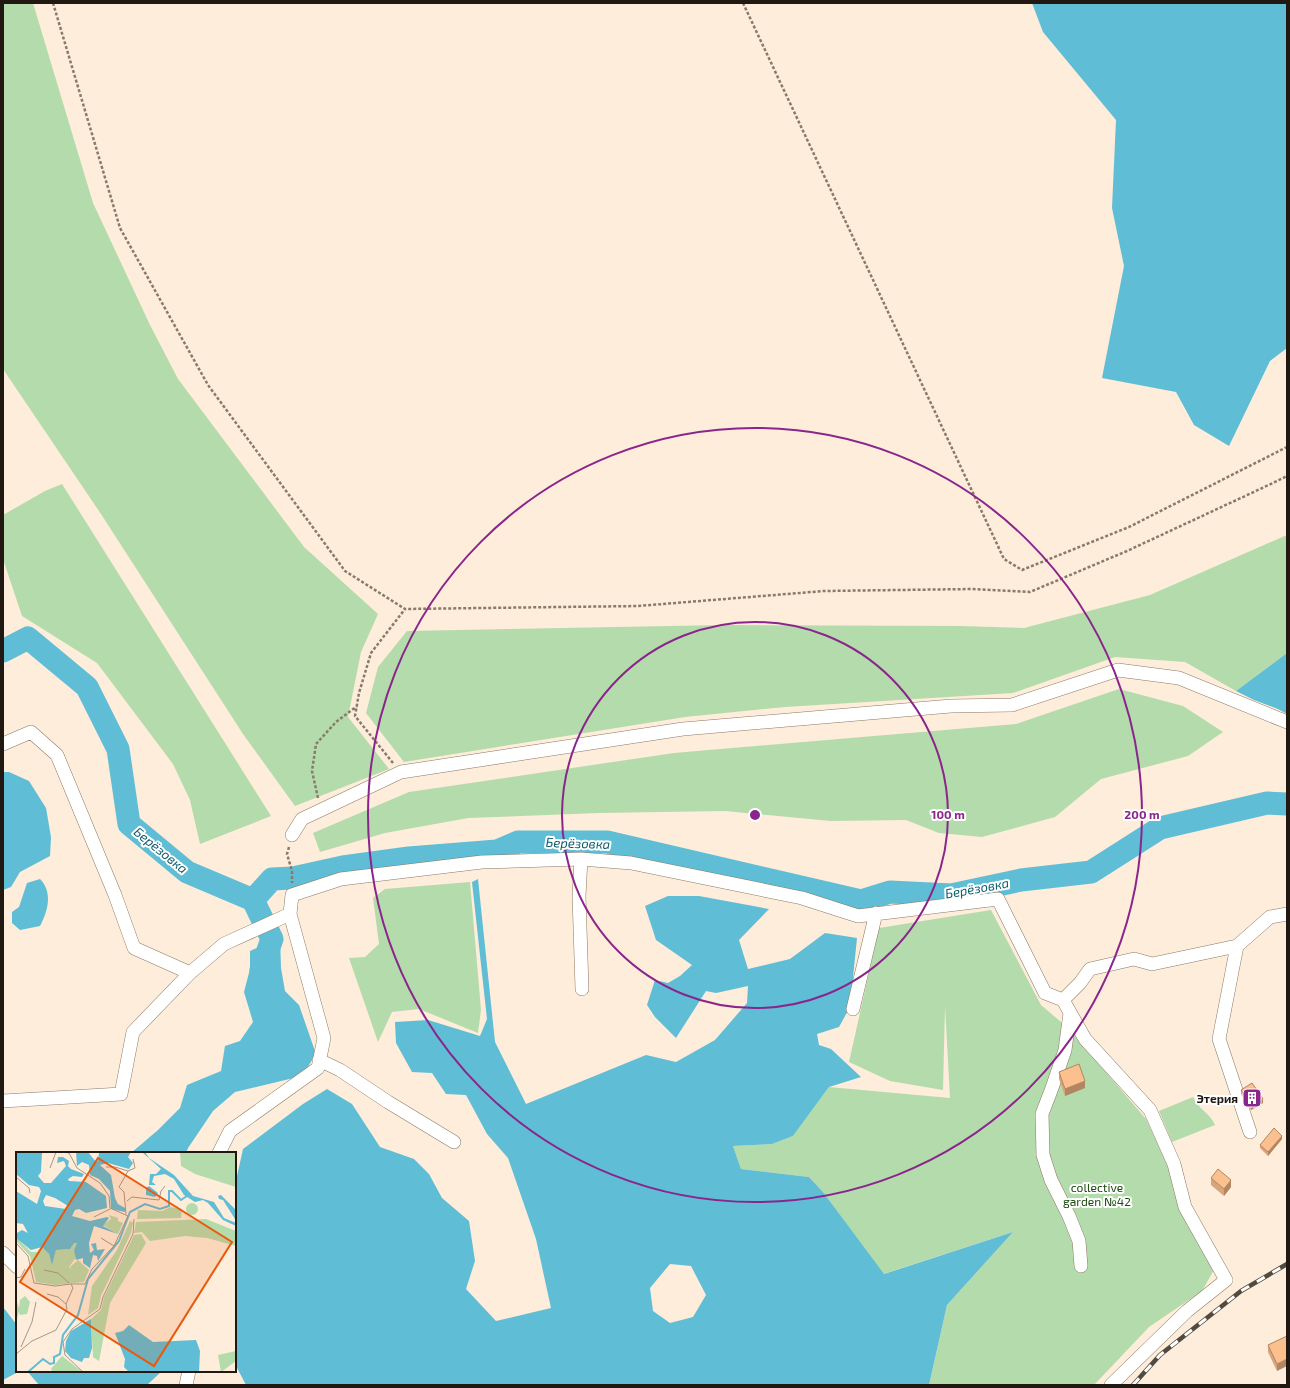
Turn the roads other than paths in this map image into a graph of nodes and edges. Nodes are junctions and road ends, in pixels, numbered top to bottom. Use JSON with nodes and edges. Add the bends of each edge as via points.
{"nodes":[{"id":1,"x":1287,"y":722,"type":"edge"},
{"id":2,"x":3,"y":744,"type":"edge"},
{"id":3,"x":292,"y":835,"type":"road end"},
{"id":4,"x":581,"y":859,"type":"junction"},
{"id":5,"x":290,"y":914,"type":"junction"},
{"id":6,"x":876,"y":914,"type":"junction"},
{"id":7,"x":1287,"y":914,"type":"edge"},
{"id":8,"x":1237,"y":946,"type":"junction"},
{"id":9,"x":190,"y":973,"type":"junction"},
{"id":10,"x":582,"y":989,"type":"dead end"},
{"id":11,"x":1063,"y":1000,"type":"junction"},
{"id":12,"x":853,"y":1009,"type":"dead end"},
{"id":13,"x":1070,"y":1013,"type":"junction"},
{"id":14,"x":320,"y":1060,"type":"junction"},
{"id":15,"x":3,"y":1101,"type":"edge"},
{"id":16,"x":1250,"y":1132,"type":"dead end"},
{"id":17,"x":454,"y":1142,"type":"dead end"},
{"id":18,"x":220,"y":1152,"type":"edge"},
{"id":19,"x":3,"y":1252,"type":"edge"},
{"id":20,"x":16,"y":1266,"type":"edge"},
{"id":21,"x":1081,"y":1266,"type":"dead end"},
{"id":22,"x":189,"y":1372,"type":"edge"},
{"id":23,"x":186,"y":1385,"type":"edge"},
{"id":24,"x":1111,"y":1385,"type":"edge"}],
"edges":[{"from":1,"to":3,"type":"street","via":[[1179,678],[1118,670],[1012,705],[951,706],[683,729],[401,772],[302,819]]},
{"from":2,"to":9,"type":"street","via":[[31,732],[57,755],[134,948]]},
{"from":4,"to":5,"type":"street","via":[[482,862],[341,879],[292,895]]},
{"from":4,"to":6,"type":"street","via":[[631,863],[802,898],[858,916]]},
{"from":4,"to":10,"type":"street","via":[[579,896]]},
{"from":5,"to":9,"type":"street","via":[[224,944]]},
{"from":5,"to":14,"type":"street","via":[[324,1038]]},
{"from":6,"to":11,"type":"street","via":[[998,899],[1045,993]]},
{"from":6,"to":12,"type":"street"},
{"from":7,"to":8,"type":"street","via":[[1270,917]]},
{"from":8,"to":11,"type":"street","via":[[1152,964],[1134,959],[1090,969]]},
{"from":8,"to":16,"type":"street","via":[[1219,1039]]},
{"from":9,"to":15,"type":"street","via":[[133,1032],[121,1094]]},
{"from":11,"to":13,"type":"street"},
{"from":13,"to":21,"type":"street","via":[[1065,1050],[1042,1114],[1043,1155],[1051,1180],[1079,1241]]},
{"from":13,"to":24,"type":"street","via":[[1085,1039],[1150,1110],[1174,1164],[1185,1207],[1226,1280],[1187,1311]]},
{"from":14,"to":17,"type":"street"},
{"from":14,"to":18,"type":"street","via":[[318,1068],[230,1131]]},
{"from":19,"to":20,"type":"street"},
{"from":22,"to":23,"type":"street"}]}
